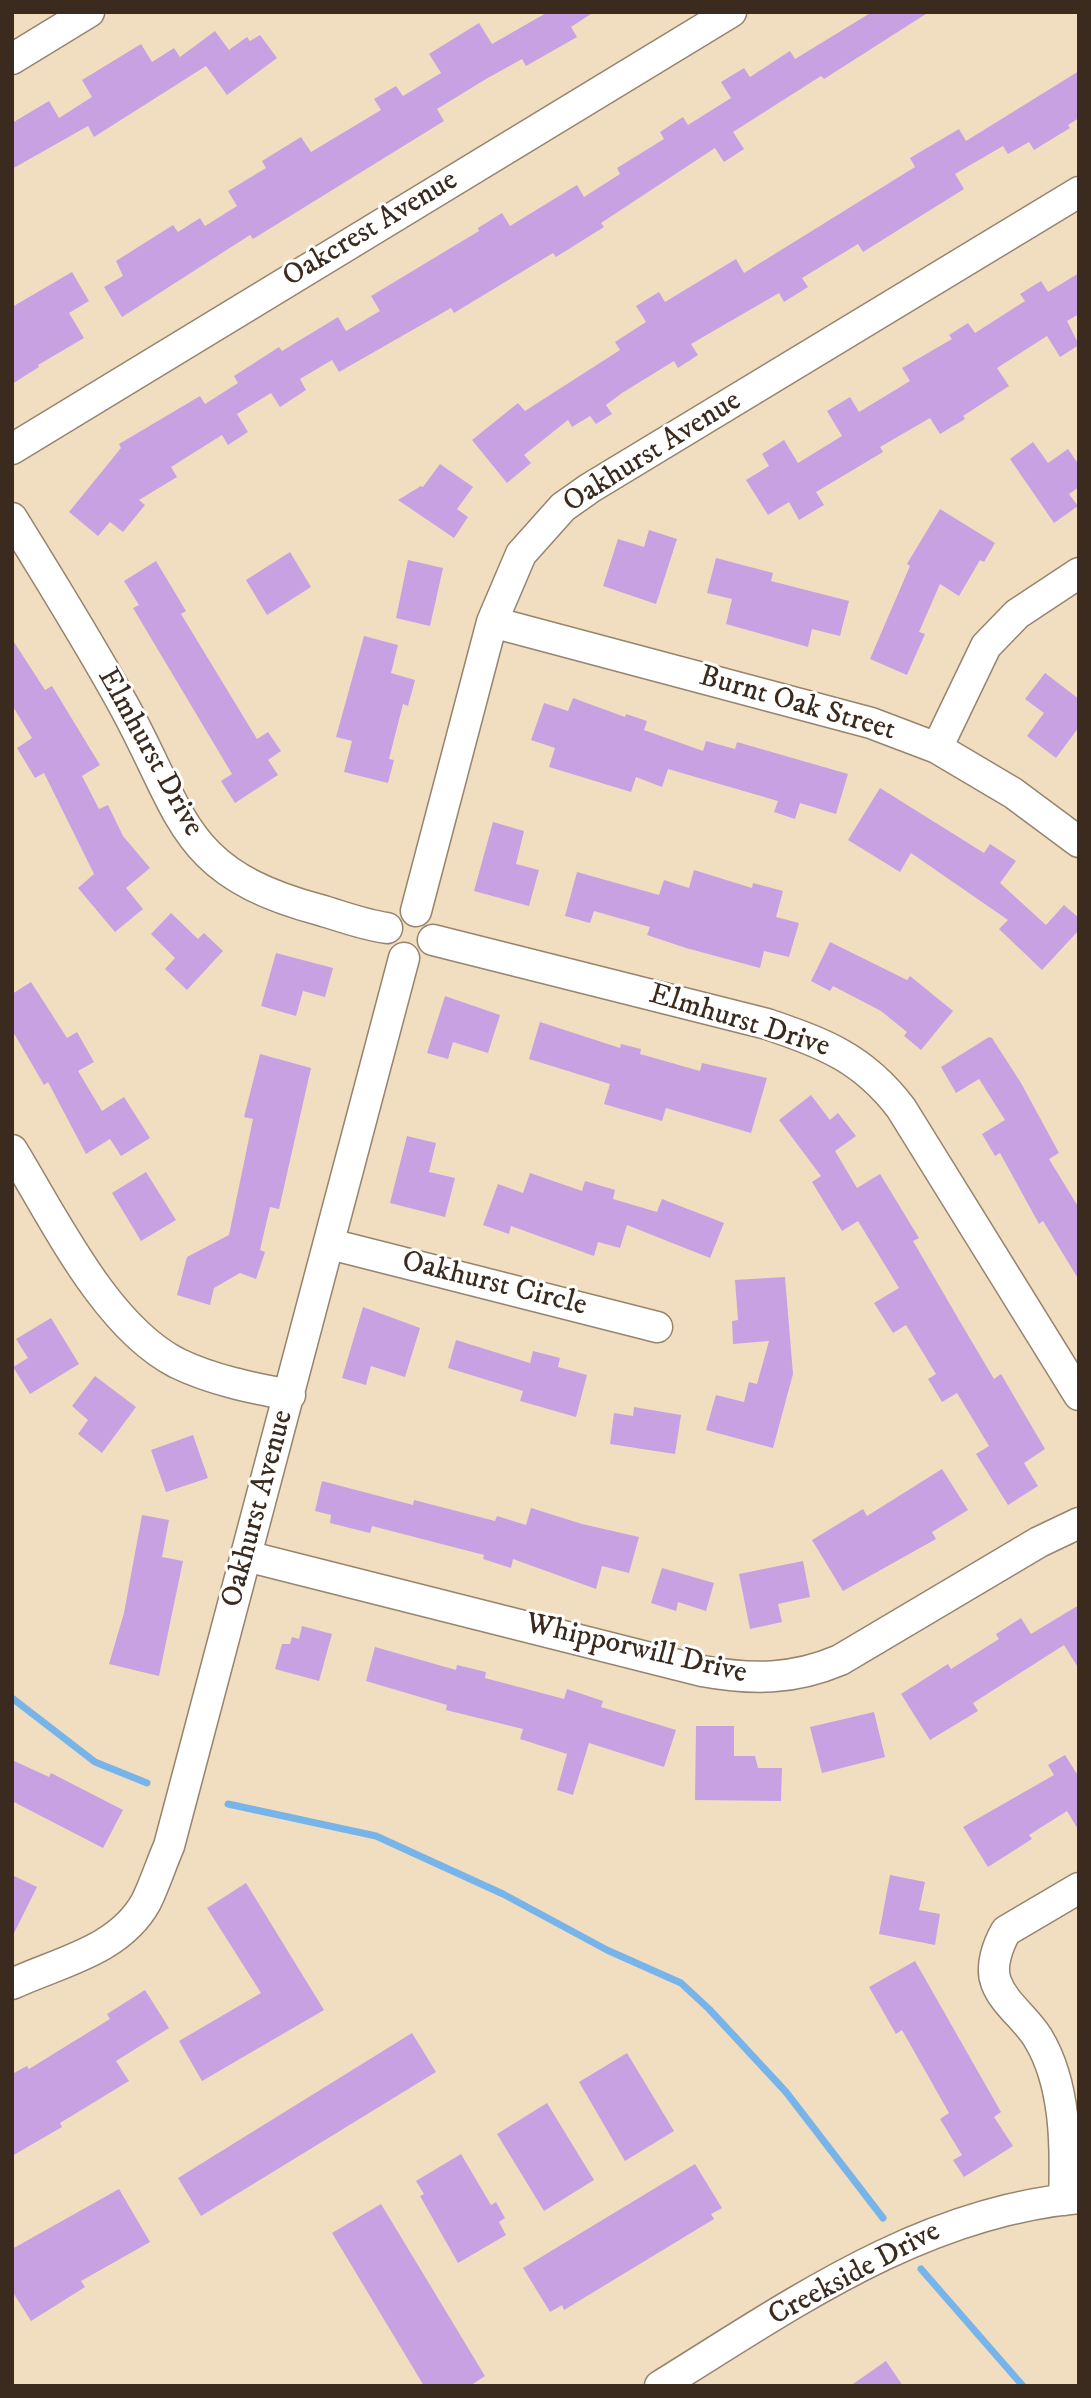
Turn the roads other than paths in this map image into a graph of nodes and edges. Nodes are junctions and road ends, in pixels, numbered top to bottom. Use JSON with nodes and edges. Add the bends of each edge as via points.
{"nodes":[{"id":1,"x":89,"y":12,"type":"edge"},
{"id":2,"x":731,"y":12,"type":"edge"},
{"id":3,"x":12,"y":59,"type":"edge"},
{"id":4,"x":1079,"y":192,"type":"edge"},
{"id":5,"x":12,"y":449,"type":"edge"},
{"id":6,"x":12,"y":518,"type":"edge"},
{"id":7,"x":1079,"y":573,"type":"edge"},
{"id":8,"x":492,"y":622,"type":"junction"},
{"id":9,"x":937,"y":748,"type":"junction"},
{"id":10,"x":1079,"y":842,"type":"edge"},
{"id":11,"x":416,"y":911,"type":"junction"},
{"id":12,"x":387,"y":928,"type":"junction"},
{"id":13,"x":433,"y":940,"type":"junction"},
{"id":14,"x":404,"y":958,"type":"junction"},
{"id":15,"x":12,"y":1150,"type":"edge"},
{"id":16,"x":330,"y":1244,"type":"junction"},
{"id":17,"x":657,"y":1327,"type":"dead end"},
{"id":18,"x":290,"y":1395,"type":"junction"},
{"id":19,"x":1079,"y":1395,"type":"edge"},
{"id":20,"x":1079,"y":1522,"type":"edge"},
{"id":21,"x":246,"y":1556,"type":"junction"},
{"id":22,"x":1079,"y":1888,"type":"edge"},
{"id":23,"x":12,"y":1983,"type":"edge"},
{"id":24,"x":1072,"y":2199,"type":"edge"},
{"id":25,"x":660,"y":2386,"type":"edge"}],
"edges":[{"from":1,"to":3,"type":"street"},
{"from":2,"to":5,"type":"street","name":"Oakcrest Avenue"},
{"from":4,"to":8,"type":"street","name":"Oakhurst Avenue","via":[[581,494],[521,554]]},
{"from":6,"to":12,"type":"street","name":"Elmhurst Drive","via":[[110,680],[177,814],[205,853],[261,892]]},
{"from":7,"to":9,"type":"street","via":[[1017,614],[986,646]]},
{"from":8,"to":9,"type":"street","name":"Burnt Oak Street","via":[[871,723]]},
{"from":8,"to":11,"type":"street","name":"Oakhurst Avenue"},
{"from":9,"to":10,"type":"street","name":"Burnt Oak Street","via":[[1013,793]]},
{"from":11,"to":12,"type":"street","via":[[397,914]]},
{"from":11,"to":13,"type":"street","via":[[430,922]]},
{"from":12,"to":14,"type":"street","via":[[389,946]]},
{"from":13,"to":14,"type":"street","via":[[422,955]]},
{"from":13,"to":19,"type":"street","name":"Elmhurst Drive","via":[[767,1024],[850,1058],[872,1074],[901,1108]]},
{"from":14,"to":16,"type":"street","name":"Oakhurst Avenue"},
{"from":15,"to":18,"type":"street","via":[[100,1292],[130,1330],[195,1370]]},
{"from":16,"to":17,"type":"street","name":"Oakhurst Circle"},
{"from":16,"to":18,"type":"street","name":"Oakhurst Avenue"},
{"from":18,"to":21,"type":"street","name":"Oakhurst Avenue"},
{"from":20,"to":21,"type":"street","name":"Whipporwill Drive","via":[[840,1660],[776,1678],[702,1671]]},
{"from":21,"to":23,"type":"street","name":"Oakhurst Avenue","via":[[173,1835],[145,1902],[119,1933],[80,1957]]},
{"from":22,"to":24,"type":"street","via":[[1006,1931],[994,1968],[995,1981],[1031,2027],[1050,2066]]},
{"from":24,"to":25,"type":"street","name":"Creekside Drive","via":[[981,2215],[872,2259]]}]}
